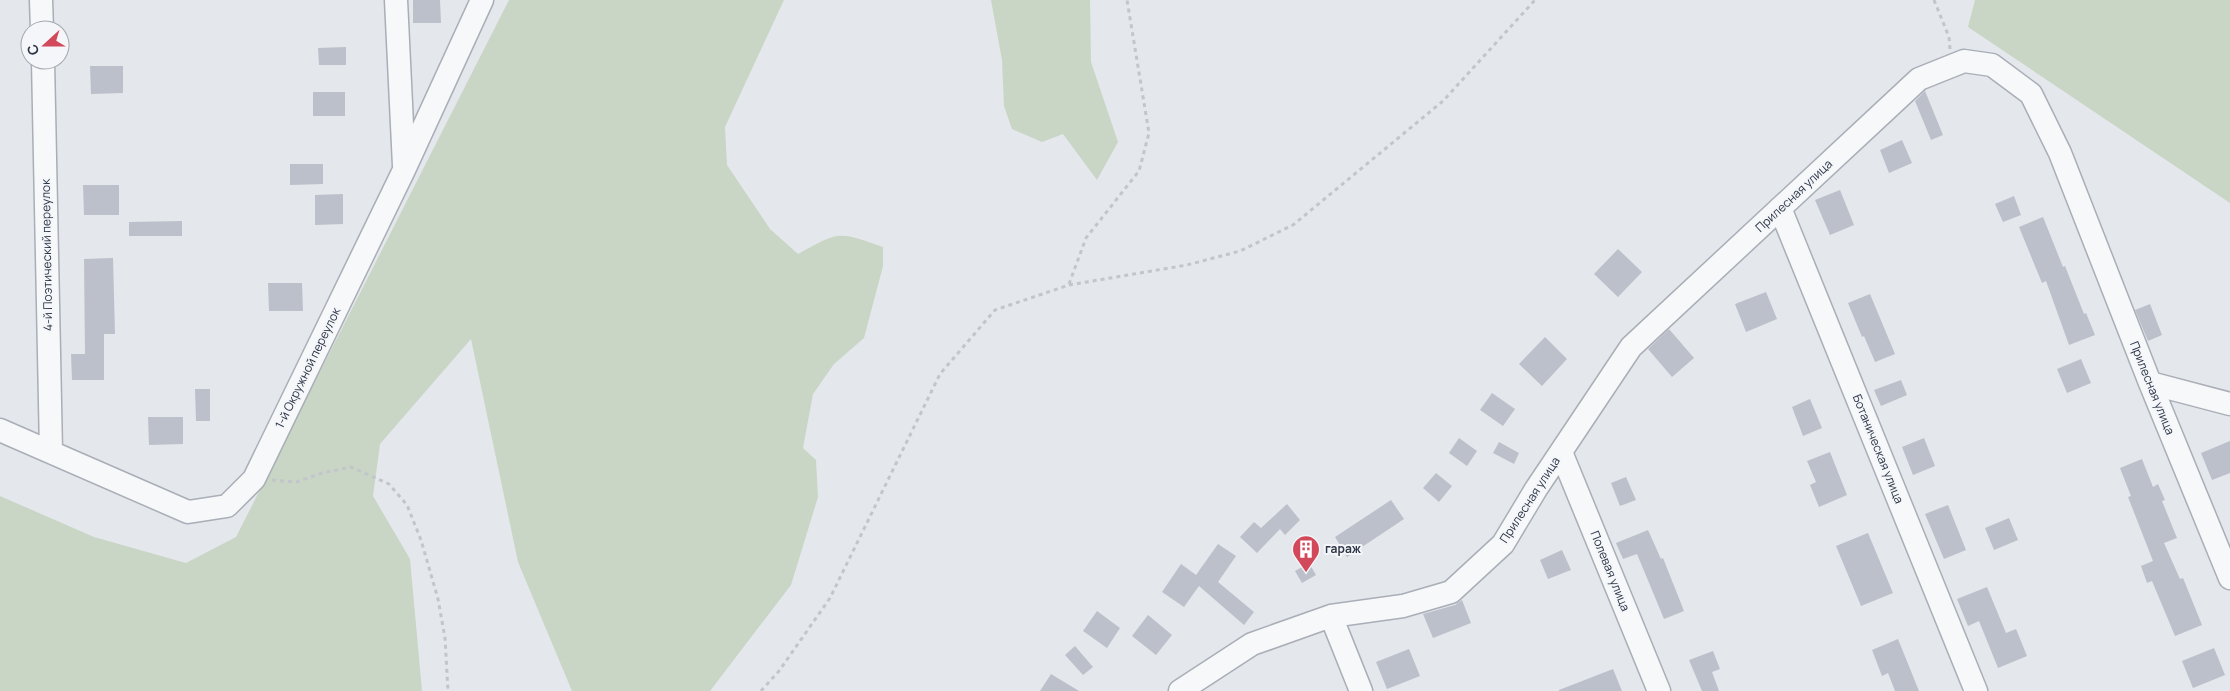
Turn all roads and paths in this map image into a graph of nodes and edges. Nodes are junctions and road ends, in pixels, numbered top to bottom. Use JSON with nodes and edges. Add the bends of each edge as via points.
{"nodes":[{"id":1,"x":42,"y":0,"type":"edge"},
{"id":2,"x":396,"y":0,"type":"edge"},
{"id":3,"x":482,"y":0,"type":"edge"},
{"id":4,"x":1127,"y":0,"type":"edge"},
{"id":5,"x":1535,"y":0,"type":"edge"},
{"id":6,"x":1934,"y":0,"type":"edge"},
{"id":7,"x":42,"y":20,"type":"edge"},
{"id":8,"x":1950,"y":66,"type":"junction"},
{"id":9,"x":43,"y":70,"type":"edge"},
{"id":10,"x":404,"y":170,"type":"junction"},
{"id":11,"x":1780,"y":208,"type":"junction"},
{"id":12,"x":1069,"y":285,"type":"junction"},
{"id":13,"x":2150,"y":383,"type":"junction"},
{"id":14,"x":2230,"y":404,"type":"edge"},
{"id":15,"x":0,"y":430,"type":"edge"},
{"id":16,"x":50,"y":451,"type":"junction"},
{"id":17,"x":1562,"y":452,"type":"junction"},
{"id":18,"x":254,"y":479,"type":"junction"},
{"id":19,"x":2230,"y":578,"type":"edge"},
{"id":20,"x":1331,"y":616,"type":"junction"},
{"id":21,"x":448,"y":691,"type":"edge"},
{"id":22,"x":761,"y":691,"type":"edge"},
{"id":23,"x":1180,"y":691,"type":"edge"},
{"id":24,"x":1361,"y":691,"type":"edge"},
{"id":25,"x":1659,"y":691,"type":"edge"},
{"id":26,"x":1976,"y":691,"type":"edge"}],
"edges":[{"from":1,"to":7,"type":"street"},
{"from":2,"to":10,"type":"street"},
{"from":3,"to":10,"type":"street","name":"1-й Окружной переулок"},
{"from":4,"to":12,"type":"path","via":[[1149,134],[1139,171],[1086,238]]},
{"from":5,"to":12,"type":"path","via":[[1443,101],[1293,224],[1240,251],[1186,265]]},
{"from":6,"to":8,"type":"path","via":[[1949,37]]},
{"from":8,"to":11,"type":"street","name":"Прилесная улица","via":[[1919,79]]},
{"from":8,"to":13,"type":"street","name":"Прилесная улица","via":[[1964,61],[1992,65],[2031,94],[2060,153]]},
{"from":9,"to":16,"type":"street","name":"4-й Поэтический переулок"},
{"from":10,"to":18,"type":"street","name":"1-й Окружной переулок"},
{"from":11,"to":17,"type":"street","name":"Прилесная улица","via":[[1631,347]]},
{"from":11,"to":26,"type":"street","name":"Ботаническая улица"},
{"from":12,"to":22,"type":"path","via":[[995,310],[940,374],[830,598],[779,671]]},
{"from":13,"to":14,"type":"street"},
{"from":13,"to":19,"type":"street","name":"Прилесная улица"},
{"from":15,"to":16,"type":"street","name":"1-й Окружной переулок"},
{"from":16,"to":18,"type":"street","name":"1-й Окружной переулок","via":[[188,512],[227,506]]},
{"from":17,"to":20,"type":"street","name":"Прилесная улица","via":[[1503,544],[1451,592],[1403,606]]},
{"from":17,"to":25,"type":"street","name":"Полевая улица"},
{"from":18,"to":21,"type":"path","via":[[296,482],[351,467],[389,484],[407,505],[438,599],[445,638]]},
{"from":20,"to":23,"type":"street","name":"Прилесная улица","via":[[1252,644]]},
{"from":20,"to":24,"type":"street"}]}
